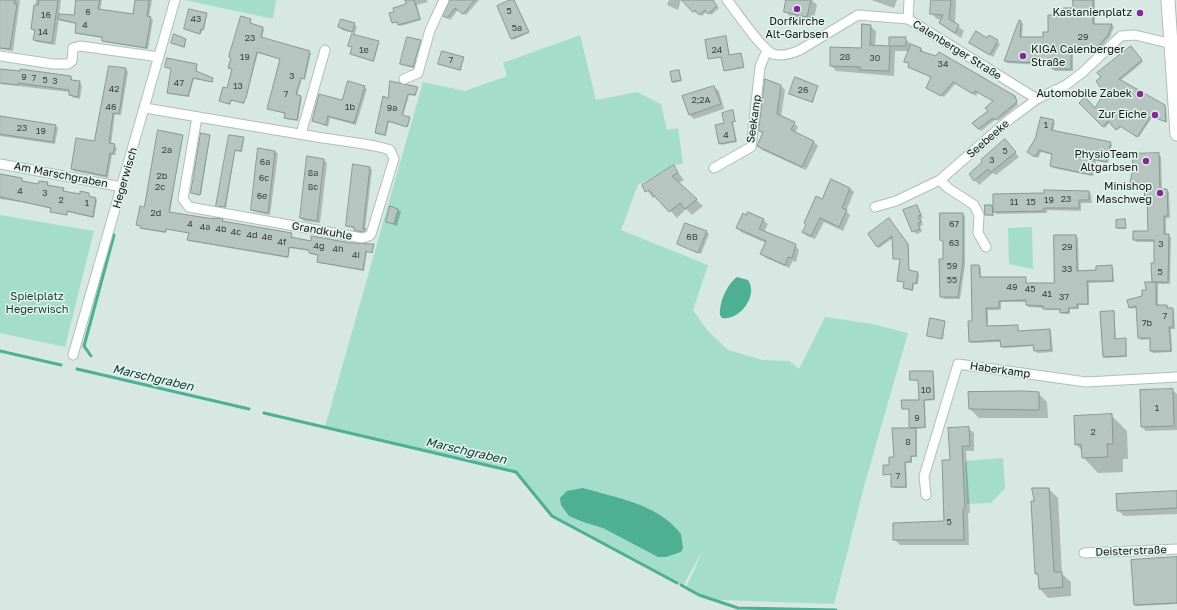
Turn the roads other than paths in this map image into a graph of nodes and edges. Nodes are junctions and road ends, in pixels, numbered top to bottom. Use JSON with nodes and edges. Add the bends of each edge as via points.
{"nodes":[{"id":1,"x":175,"y":0,"type":"edge"},
{"id":2,"x":444,"y":0,"type":"edge"},
{"id":3,"x":727,"y":0,"type":"edge"},
{"id":4,"x":909,"y":0,"type":"edge"},
{"id":5,"x":1168,"y":0,"type":"edge"},
{"id":6,"x":908,"y":18,"type":"junction"},
{"id":7,"x":1174,"y":44,"type":"edge"},
{"id":8,"x":325,"y":50,"type":"dead end"},
{"id":9,"x":767,"y":50,"type":"junction"},
{"id":10,"x":0,"y":56,"type":"edge"},
{"id":11,"x":159,"y":57,"type":"junction"},
{"id":12,"x":404,"y":79,"type":"dead end"},
{"id":13,"x":1037,"y":100,"type":"junction"},
{"id":14,"x":145,"y":108,"type":"junction"},
{"id":15,"x":197,"y":117,"type":"junction"},
{"id":16,"x":301,"y":134,"type":"junction"},
{"id":17,"x":1177,"y":134,"type":"edge"},
{"id":18,"x":0,"y":164,"type":"edge"},
{"id":19,"x":714,"y":168,"type":"dead end"},
{"id":20,"x":940,"y":180,"type":"junction"},
{"id":21,"x":122,"y":187,"type":"junction"},
{"id":22,"x":875,"y":207,"type":"dead end"},
{"id":23,"x":986,"y":247,"type":"dead end"},
{"id":24,"x":73,"y":355,"type":"dead end"},
{"id":25,"x":1177,"y":377,"type":"edge"},
{"id":26,"x":926,"y":495,"type":"dead end"},
{"id":27,"x":1177,"y":550,"type":"edge"},
{"id":28,"x":1084,"y":553,"type":"dead end"}],
"edges":[{"from":1,"to":11,"type":"street","name":"Hegerwisch"},
{"from":2,"to":12,"type":"street","via":[[430,30],[418,73]]},
{"from":3,"to":9,"type":"street"},
{"from":4,"to":6,"type":"street"},
{"from":5,"to":7,"type":"main road"},
{"from":6,"to":9,"type":"street","name":"Calenberger Straße","via":[[858,15],[791,54],[778,55]]},
{"from":6,"to":13,"type":"street","name":"Calenberger Straße"},
{"from":7,"to":13,"type":"street","via":[[1135,35],[1122,36],[1066,85]]},
{"from":7,"to":17,"type":"main road"},
{"from":8,"to":16,"type":"street"},
{"from":9,"to":19,"type":"street","name":"Seekamp","via":[[760,67],[751,147]]},
{"from":10,"to":11,"type":"street","via":[[68,64],[72,61],[73,48],[80,46]]},
{"from":11,"to":14,"type":"street","name":"Hegerwisch"},
{"from":13,"to":20,"type":"street","name":"Seebeeke","via":[[1010,119]]},
{"from":14,"to":15,"type":"street","name":"Grandkuhle"},
{"from":14,"to":21,"type":"street","name":"Hegerwisch"},
{"from":15,"to":16,"type":"street","name":"Grandkuhle"},
{"from":15,"to":16,"type":"street","name":"Grandkuhle","via":[[183,199],[189,208],[366,238],[372,232],[394,156],[386,149]]},
{"from":18,"to":21,"type":"street","name":"Am Marschgraben"},
{"from":20,"to":22,"type":"street","name":"Seebeeke"},
{"from":20,"to":23,"type":"street","via":[[974,205],[979,215],[978,233]]},
{"from":21,"to":24,"type":"street","name":"Hegerwisch"},
{"from":25,"to":26,"type":"street","name":"Haberkamp","via":[[1086,382],[958,364],[924,476]]},
{"from":27,"to":28,"type":"street","name":"Deisterstraße"}]}
